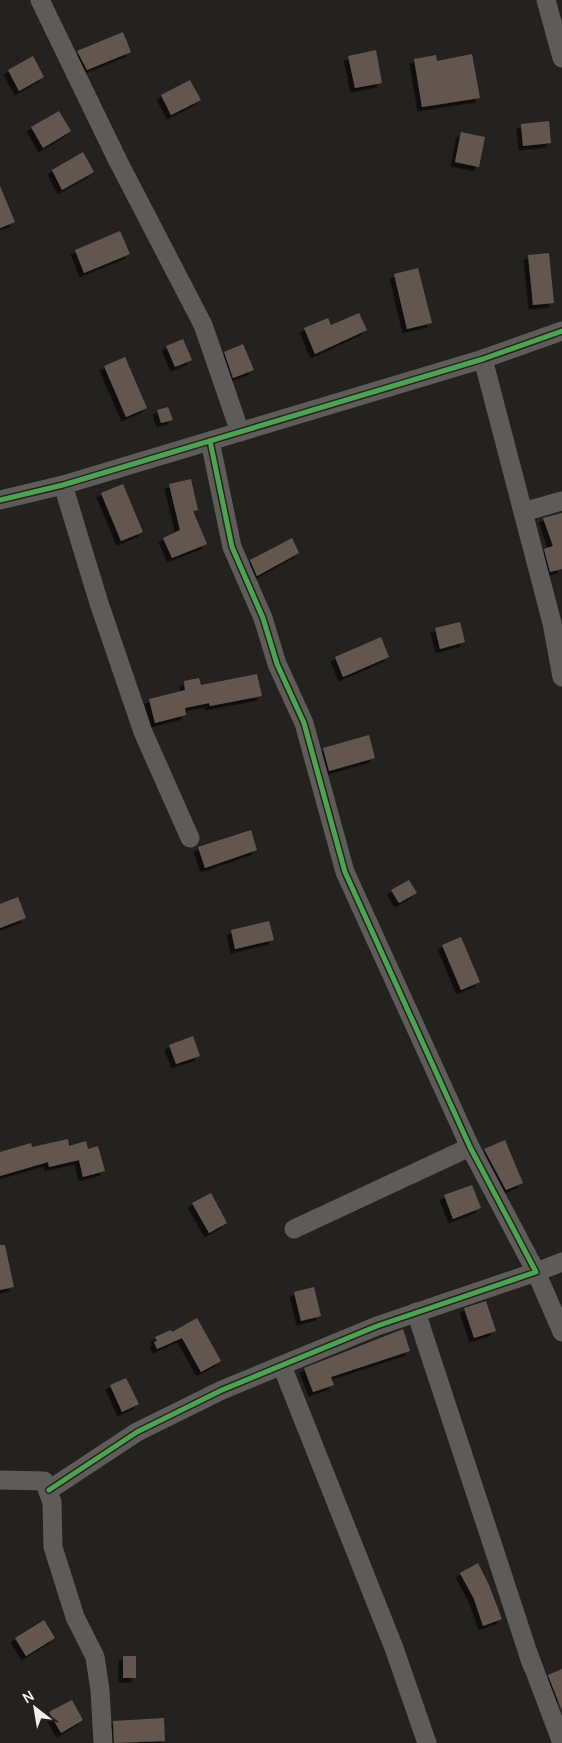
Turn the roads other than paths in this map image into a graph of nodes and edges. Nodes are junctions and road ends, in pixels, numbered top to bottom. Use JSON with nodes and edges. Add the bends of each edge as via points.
{"nodes":[{"id":1,"x":40,"y":0,"type":"edge"},
{"id":2,"x":546,"y":0,"type":"edge"},
{"id":3,"x":562,"y":58,"type":"edge"},
{"id":4,"x":562,"y":331,"type":"edge"},
{"id":5,"x":483,"y":359,"type":"junction"},
{"id":6,"x":240,"y":432,"type":"junction"},
{"id":7,"x":210,"y":441,"type":"junction"},
{"id":8,"x":63,"y":485,"type":"junction"},
{"id":9,"x":0,"y":500,"type":"edge"},
{"id":10,"x":562,"y":501,"type":"edge"},
{"id":11,"x":523,"y":512,"type":"junction"},
{"id":12,"x":562,"y":678,"type":"edge"},
{"id":13,"x":190,"y":838,"type":"dead end"},
{"id":14,"x":470,"y":1147,"type":"junction"},
{"id":15,"x":294,"y":1229,"type":"dead end"},
{"id":16,"x":562,"y":1262,"type":"edge"},
{"id":17,"x":536,"y":1272,"type":"junction"},
{"id":18,"x":416,"y":1312,"type":"junction"},
{"id":19,"x":562,"y":1332,"type":"edge"},
{"id":20,"x":282,"y":1366,"type":"junction"},
{"id":21,"x":0,"y":1480,"type":"edge"},
{"id":22,"x":50,"y":1490,"type":"junction"},
{"id":23,"x":495,"y":1562,"type":"dead end"},
{"id":24,"x":405,"y":1658,"type":"dead end"},
{"id":25,"x":532,"y":1665,"type":"junction"},
{"id":26,"x":103,"y":1743,"type":"edge"},
{"id":27,"x":428,"y":1743,"type":"edge"},
{"id":28,"x":432,"y":1743,"type":"edge"},
{"id":29,"x":562,"y":1743,"type":"edge"}],
"edges":[{"from":1,"to":6,"type":"street","via":[[203,325]]},
{"from":2,"to":3,"type":"street"},
{"from":4,"to":5,"type":"street"},
{"from":5,"to":6,"type":"street"},
{"from":5,"to":11,"type":"street"},
{"from":6,"to":7,"type":"street"},
{"from":7,"to":8,"type":"street"},
{"from":7,"to":14,"type":"street","via":[[232,547],[264,618],[280,672],[304,723],[345,872]]},
{"from":8,"to":9,"type":"street"},
{"from":8,"to":13,"type":"street","via":[[144,732]]},
{"from":10,"to":11,"type":"street"},
{"from":11,"to":12,"type":"street","via":[[552,623]]},
{"from":14,"to":15,"type":"street"},
{"from":14,"to":17,"type":"street"},
{"from":16,"to":17,"type":"street"},
{"from":17,"to":18,"type":"street"},
{"from":17,"to":19,"type":"street"},
{"from":18,"to":20,"type":"street"},
{"from":18,"to":25,"type":"street"},
{"from":20,"to":22,"type":"street","via":[[222,1390],[137,1432]]},
{"from":20,"to":27,"type":"street","via":[[394,1648]]},
{"from":21,"to":22,"type":"street","via":[[44,1481]]},
{"from":22,"to":26,"type":"street","via":[[53,1547],[75,1617],[95,1657]]},
{"from":23,"to":25,"type":"street"},
{"from":24,"to":28,"type":"street"},
{"from":25,"to":29,"type":"street"}]}
